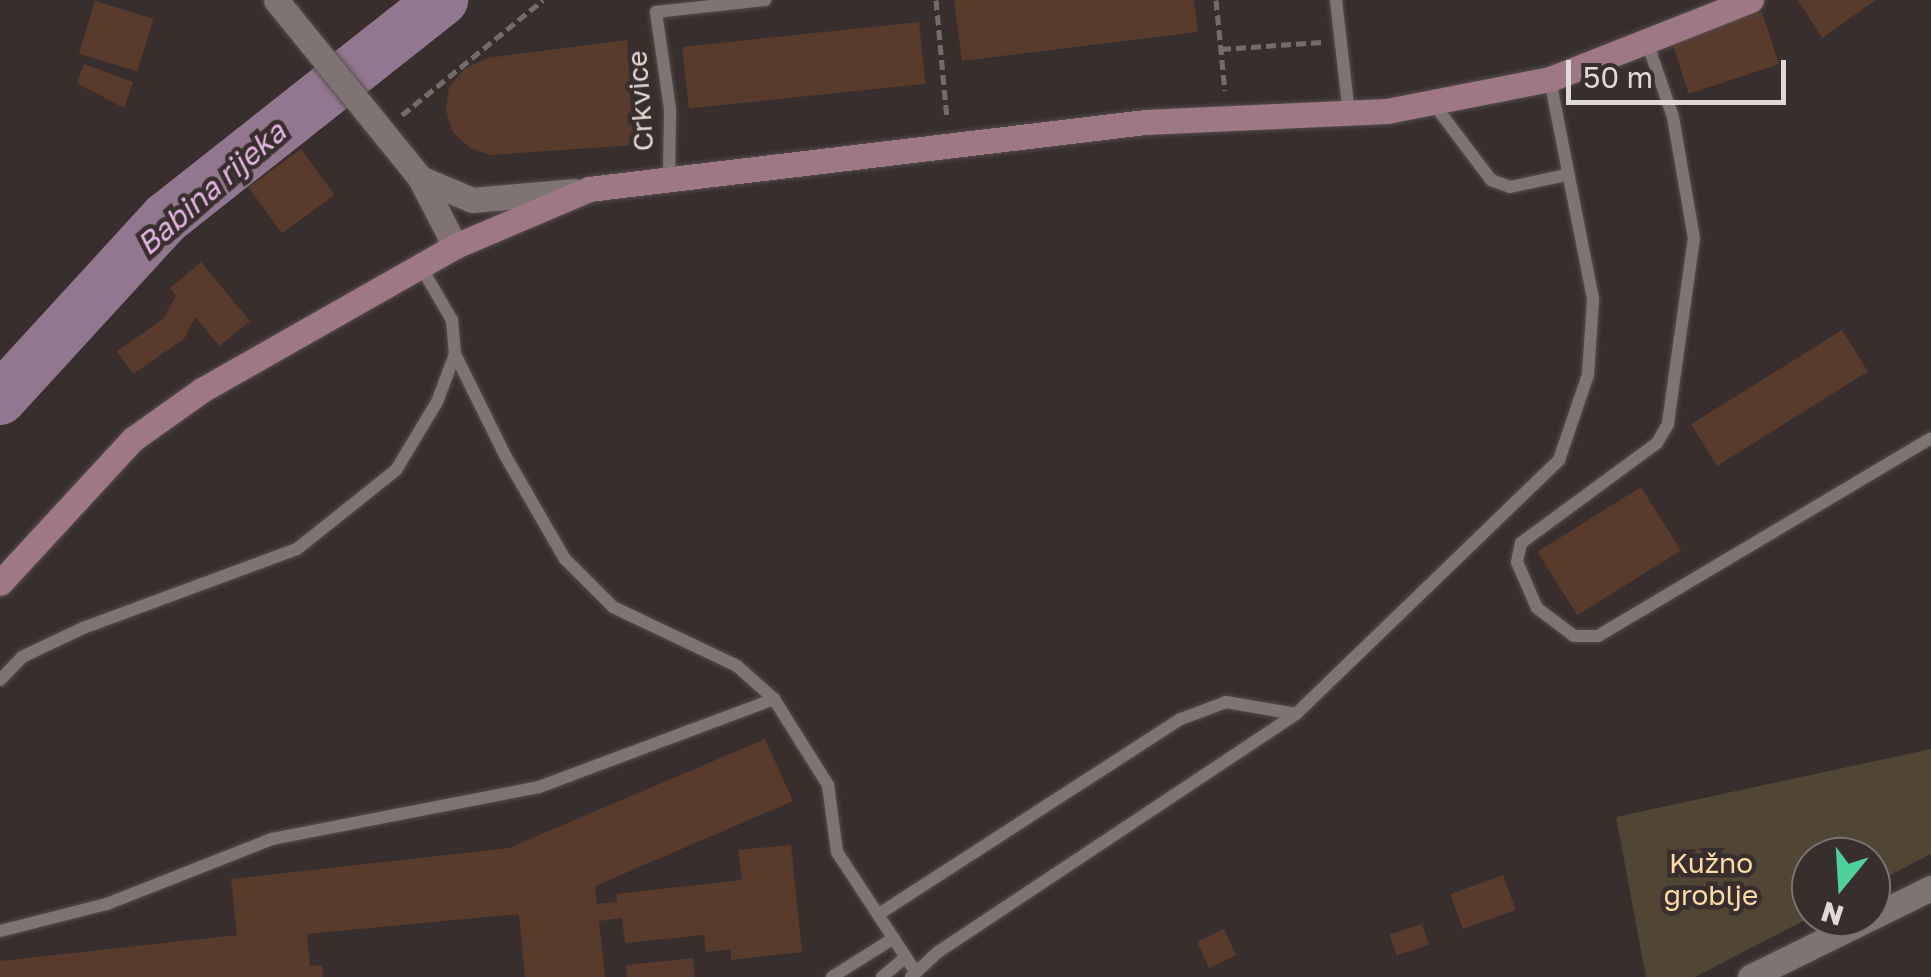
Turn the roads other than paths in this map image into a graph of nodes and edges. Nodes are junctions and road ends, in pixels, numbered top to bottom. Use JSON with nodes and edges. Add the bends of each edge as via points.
{"nodes":[{"id":1,"x":765,"y":0,"type":"edge"},
{"id":2,"x":1336,"y":0,"type":"edge"},
{"id":3,"x":1751,"y":0,"type":"edge"},
{"id":4,"x":278,"y":5,"type":"edge"},
{"id":5,"x":656,"y":6,"type":"edge"},
{"id":6,"x":1647,"y":42,"type":"junction"},
{"id":7,"x":1550,"y":80,"type":"junction"},
{"id":8,"x":1433,"y":103,"type":"junction"},
{"id":9,"x":1349,"y":116,"type":"junction"},
{"id":10,"x":670,"y":176,"type":"junction"},
{"id":11,"x":1566,"y":176,"type":"junction"},
{"id":12,"x":420,"y":178,"type":"junction"},
{"id":13,"x":590,"y":189,"type":"junction"},
{"id":14,"x":455,"y":246,"type":"junction"},
{"id":15,"x":420,"y":267,"type":"junction"},
{"id":16,"x":455,"y":354,"type":"junction"},
{"id":17,"x":1931,"y":438,"type":"edge"},
{"id":18,"x":0,"y":582,"type":"edge"},
{"id":19,"x":0,"y":680,"type":"edge"},
{"id":20,"x":774,"y":699,"type":"junction"},
{"id":21,"x":1296,"y":714,"type":"junction"},
{"id":22,"x":1931,"y":888,"type":"edge"},
{"id":23,"x":879,"y":914,"type":"junction"},
{"id":24,"x":0,"y":931,"type":"edge"},
{"id":25,"x":894,"y":938,"type":"junction"},
{"id":26,"x":906,"y":957,"type":"junction"},
{"id":27,"x":914,"y":974,"type":"edge"},
{"id":28,"x":832,"y":977,"type":"edge"},
{"id":29,"x":882,"y":977,"type":"edge"},
{"id":30,"x":1750,"y":977,"type":"edge"}],
"edges":[{"from":1,"to":5,"type":"lane","name":"Crkvice"},
{"from":2,"to":9,"type":"lane"},
{"from":3,"to":6,"type":"main road"},
{"from":4,"to":12,"type":"street"},
{"from":5,"to":10,"type":"lane","name":"Crkvice","via":[[670,109]]},
{"from":6,"to":7,"type":"main road"},
{"from":6,"to":17,"type":"lane","via":[[1681,152],[1694,238],[1668,424],[1657,444],[1521,543],[1517,562],[1537,608],[1574,636],[1598,636]]},
{"from":7,"to":8,"type":"main road"},
{"from":7,"to":11,"type":"lane"},
{"from":8,"to":9,"type":"main road"},
{"from":8,"to":11,"type":"lane","via":[[1490,180],[1510,187]]},
{"from":9,"to":10,"type":"main road","via":[[1145,122]]},
{"from":10,"to":13,"type":"main road"},
{"from":11,"to":21,"type":"lane","via":[[1593,300],[1588,375],[1559,460]]},
{"from":12,"to":13,"type":"street","via":[[472,200]]},
{"from":12,"to":14,"type":"street"},
{"from":13,"to":14,"type":"main road"},
{"from":14,"to":15,"type":"main road"},
{"from":15,"to":16,"type":"lane","via":[[452,320]]},
{"from":15,"to":18,"type":"main road","via":[[202,390],[133,440]]},
{"from":16,"to":19,"type":"lane","via":[[442,391],[396,470],[297,549],[83,628],[22,657]]},
{"from":16,"to":20,"type":"lane","via":[[566,559],[613,607],[737,666]]},
{"from":20,"to":23,"type":"lane","via":[[828,785],[838,852]]},
{"from":20,"to":24,"type":"lane","via":[[540,787],[272,838],[108,904]]},
{"from":21,"to":23,"type":"lane","via":[[1226,702],[1181,719]]},
{"from":21,"to":27,"type":"lane"},
{"from":22,"to":30,"type":"street"},
{"from":23,"to":25,"type":"lane"},
{"from":25,"to":26,"type":"lane"},
{"from":25,"to":28,"type":"lane"},
{"from":26,"to":27,"type":"lane"},
{"from":26,"to":29,"type":"lane"}]}
